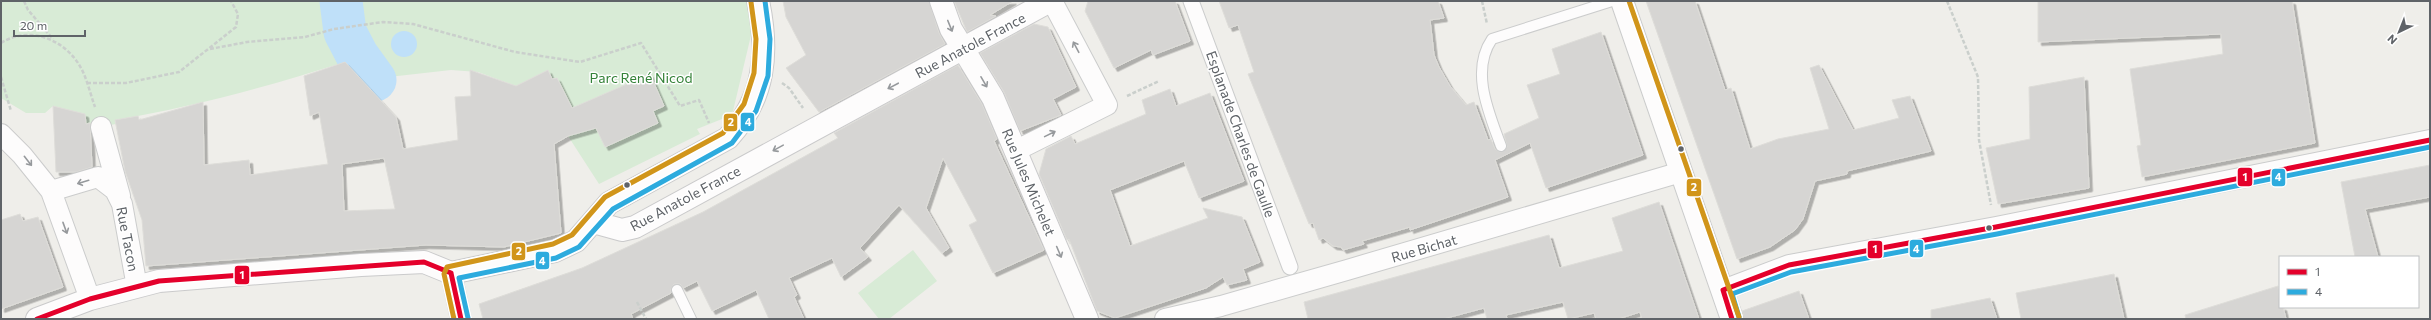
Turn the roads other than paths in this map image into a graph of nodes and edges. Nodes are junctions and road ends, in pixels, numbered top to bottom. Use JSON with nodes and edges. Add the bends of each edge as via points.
{"nodes":[{"id":1,"x":758,"y":1,"type":"edge"},
{"id":2,"x":941,"y":1,"type":"edge"},
{"id":3,"x":1051,"y":1,"type":"edge"},
{"id":4,"x":1191,"y":1,"type":"edge"},
{"id":5,"x":1612,"y":1,"type":"edge"},
{"id":6,"x":1622,"y":1,"type":"edge"},
{"id":7,"x":963,"y":49,"type":"junction"},
{"id":8,"x":101,"y":127,"type":"road end"},
{"id":9,"x":1,"y":134,"type":"edge"},
{"id":10,"x":2430,"y":140,"type":"edge"},
{"id":11,"x":1501,"y":146,"type":"dead end"},
{"id":12,"x":1016,"y":151,"type":"junction"},
{"id":13,"x":1681,"y":172,"type":"junction"},
{"id":14,"x":51,"y":192,"type":"junction"},
{"id":15,"x":122,"y":204,"type":"junction"},
{"id":16,"x":593,"y":222,"type":"junction"},
{"id":17,"x":1290,"y":267,"type":"dead end"},
{"id":18,"x":451,"y":273,"type":"junction"},
{"id":19,"x":137,"y":288,"type":"junction"},
{"id":20,"x":677,"y":290,"type":"dead end"},
{"id":21,"x":1723,"y":290,"type":"junction"},
{"id":22,"x":90,"y":299,"type":"junction"},
{"id":23,"x":37,"y":319,"type":"edge"},
{"id":24,"x":461,"y":319,"type":"edge"},
{"id":25,"x":691,"y":319,"type":"edge"},
{"id":26,"x":1087,"y":319,"type":"edge"},
{"id":27,"x":1165,"y":319,"type":"edge"},
{"id":28,"x":1732,"y":319,"type":"edge"}],
"edges":[{"from":1,"to":16,"type":"main road","via":[[765,40],[762,70],[755,96],[742,123],[728,138],[609,203]]},
{"from":2,"to":7,"type":"main road","name":"Rue Jules Michelet","one_way":true,"via":[[951,29]]},
{"from":3,"to":7,"type":"main road","name":"Rue Anatole France"},
{"from":12,"to":3,"type":"street","one_way":true,"via":[[1107,106]]},
{"from":4,"to":17,"type":"street","name":"Esplanade Charles de Gaulle"},
{"from":5,"to":11,"type":"lane","via":[[1492,39],[1482,58],[1482,71],[1486,103]]},
{"from":6,"to":13,"type":"main road"},
{"from":7,"to":12,"type":"main road","name":"Rue Jules Michelet","one_way":true,"via":[[993,98]]},
{"from":7,"to":16,"type":"main road","name":"Rue Anatole France","one_way":true,"via":[[635,227],[622,230]]},
{"from":8,"to":15,"type":"street"},
{"from":9,"to":14,"type":"street","one_way":true,"via":[[22,155]]},
{"from":10,"to":21,"type":"street","via":[[1996,227],[1789,265]]},
{"from":12,"to":26,"type":"main road","name":"Rue Jules Michelet","one_way":true},
{"from":13,"to":21,"type":"main road"},
{"from":13,"to":27,"type":"street","name":"Rue Bichat","via":[[1221,306]]},
{"from":15,"to":14,"type":"street","name":"Rue Tacon","one_way":true,"via":[[115,190],[98,177]]},
{"from":14,"to":22,"type":"street","one_way":true},
{"from":15,"to":19,"type":"street","name":"Rue Tacon"},
{"from":16,"to":18,"type":"main road","via":[[576,241],[562,249]]},
{"from":18,"to":19,"type":"main road","via":[[424,262],[361,265],[159,281]]},
{"from":18,"to":24,"type":"street"},
{"from":19,"to":22,"type":"main road"},
{"from":20,"to":25,"type":"lane"},
{"from":21,"to":28,"type":"main road"},
{"from":22,"to":23,"type":"main road"}]}
